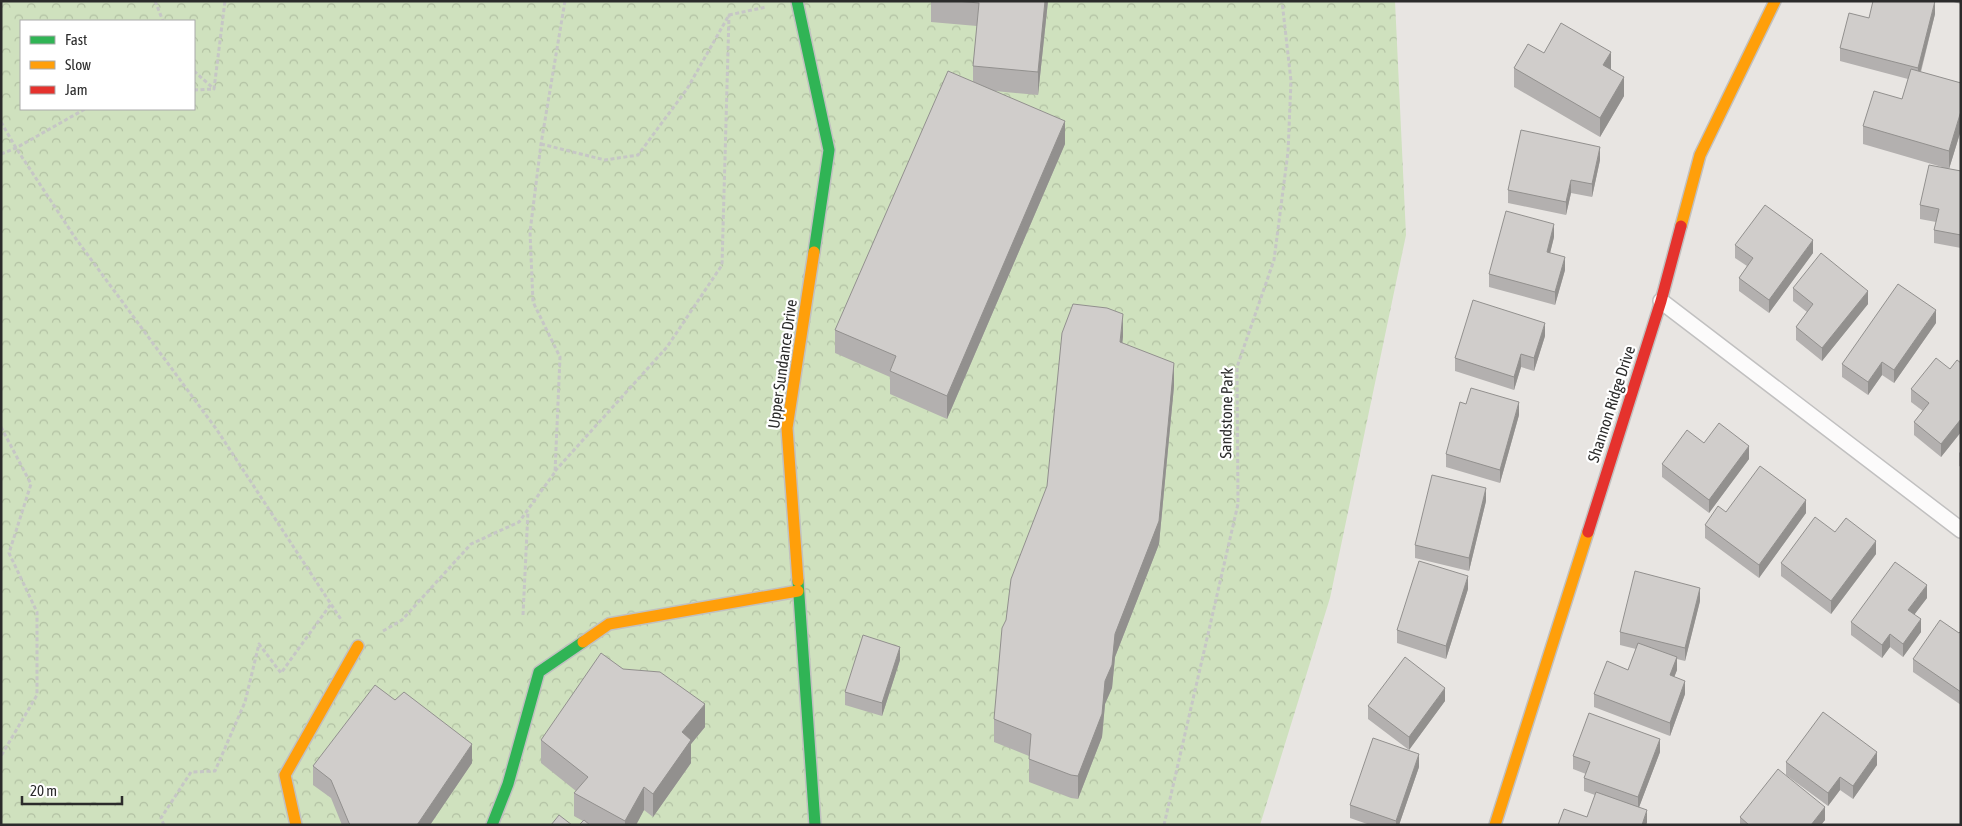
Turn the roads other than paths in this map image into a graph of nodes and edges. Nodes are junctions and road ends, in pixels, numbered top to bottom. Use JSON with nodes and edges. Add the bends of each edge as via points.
{"nodes":[{"id":1,"x":797,"y":1,"type":"edge"},
{"id":2,"x":1775,"y":1,"type":"edge"},
{"id":3,"x":1661,"y":302,"type":"junction"},
{"id":4,"x":1961,"y":530,"type":"edge"},
{"id":5,"x":798,"y":591,"type":"junction"},
{"id":6,"x":358,"y":646,"type":"road end"},
{"id":7,"x":296,"y":825,"type":"edge"},
{"id":8,"x":492,"y":825,"type":"edge"},
{"id":9,"x":815,"y":825,"type":"edge"},
{"id":10,"x":1495,"y":825,"type":"edge"}],
"edges":[{"from":1,"to":5,"type":"street","name":"Upper Sundance Drive","via":[[829,150],[787,428]]},
{"from":2,"to":3,"type":"street","name":"Shannon Ridge Drive","via":[[1700,155]]},
{"from":3,"to":4,"type":"lane"},
{"from":3,"to":10,"type":"street","name":"Shannon Ridge Drive"},
{"from":5,"to":8,"type":"street","via":[[609,624],[539,672],[508,784]]},
{"from":5,"to":9,"type":"street","name":"Upper Sundance Drive"},
{"from":6,"to":7,"type":"street","via":[[285,775]]}]}
